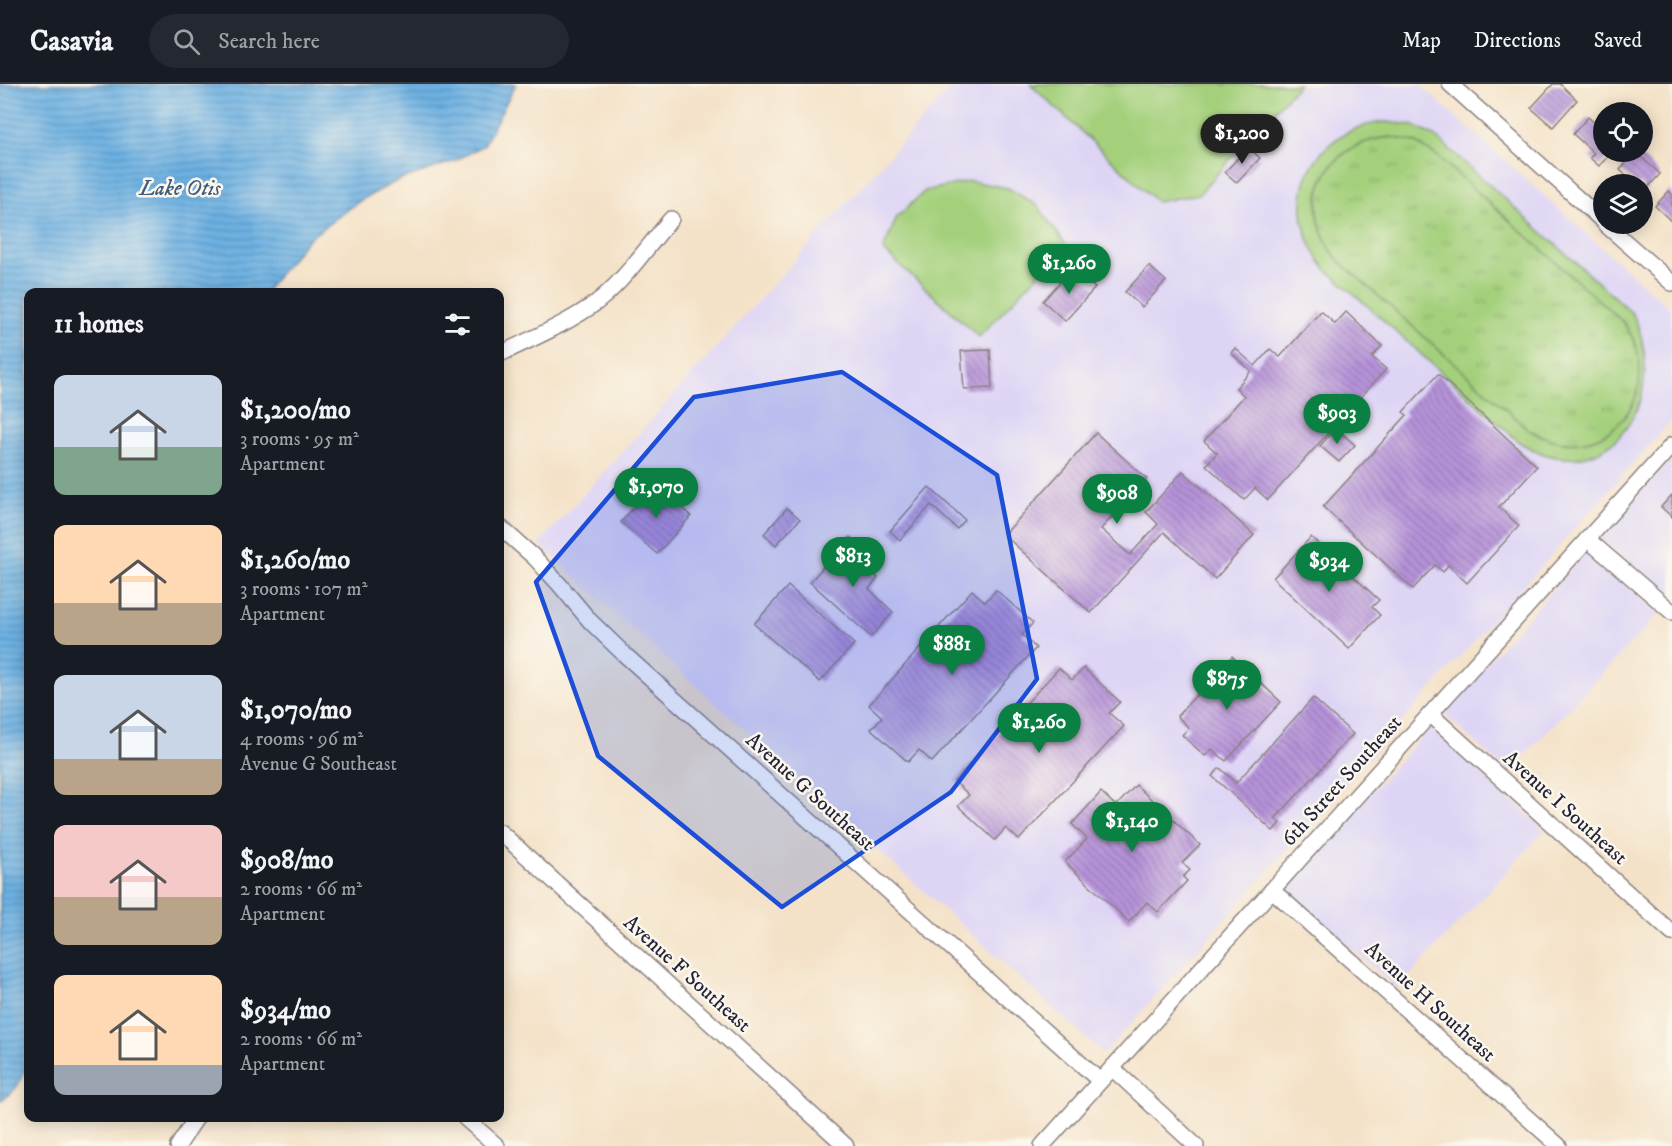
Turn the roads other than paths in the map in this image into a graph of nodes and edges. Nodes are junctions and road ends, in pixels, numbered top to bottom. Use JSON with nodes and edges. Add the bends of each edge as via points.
{"nodes":[{"id":1,"x":1450,"y":84,"type":"edge"},
{"id":2,"x":1593,"y":213,"type":"edge"},
{"id":3,"x":670,"y":219,"type":"dead end"},
{"id":4,"x":1616,"y":234,"type":"edge"},
{"id":5,"x":1672,"y":283,"type":"edge"},
{"id":6,"x":504,"y":352,"type":"edge"},
{"id":7,"x":1672,"y":445,"type":"edge"},
{"id":8,"x":504,"y":531,"type":"edge"},
{"id":9,"x":1587,"y":539,"type":"junction"},
{"id":10,"x":1672,"y":612,"type":"edge"},
{"id":11,"x":1430,"y":714,"type":"junction"},
{"id":12,"x":504,"y":836,"type":"edge"},
{"id":13,"x":1272,"y":890,"type":"junction"},
{"id":14,"x":1672,"y":933,"type":"edge"},
{"id":15,"x":1112,"y":1068,"type":"junction"},
{"id":16,"x":1100,"y":1081,"type":"junction"},
{"id":17,"x":193,"y":1122,"type":"edge"},
{"id":18,"x":469,"y":1122,"type":"edge"},
{"id":19,"x":178,"y":1146,"type":"edge"},
{"id":20,"x":496,"y":1146,"type":"edge"},
{"id":21,"x":846,"y":1146,"type":"edge"},
{"id":22,"x":1042,"y":1146,"type":"edge"},
{"id":23,"x":1196,"y":1146,"type":"edge"},
{"id":24,"x":1559,"y":1146,"type":"edge"}],
"edges":[{"from":1,"to":2,"type":"street"},
{"from":3,"to":6,"type":"street","via":[[597,302],[557,327]]},
{"from":4,"to":5,"type":"street"},
{"from":7,"to":9,"type":"street","name":"6th Street Southeast"},
{"from":8,"to":16,"type":"street","name":"Avenue G Southeast","via":[[534,557],[625,655]]},
{"from":9,"to":10,"type":"street"},
{"from":9,"to":11,"type":"street","name":"6th Street Southeast"},
{"from":11,"to":13,"type":"street","name":"6th Street Southeast"},
{"from":11,"to":14,"type":"street","name":"Avenue I Southeast"},
{"from":12,"to":21,"type":"street","name":"Avenue F Southeast"},
{"from":13,"to":15,"type":"street","name":"6th Street Southeast"},
{"from":13,"to":24,"type":"street","name":"Avenue H Southeast"},
{"from":15,"to":16,"type":"street","name":"6th Street Southeast"},
{"from":15,"to":23,"type":"street"},
{"from":16,"to":22,"type":"street","name":"6th Street Southeast"},
{"from":17,"to":19,"type":"street"},
{"from":18,"to":20,"type":"street"}]}
